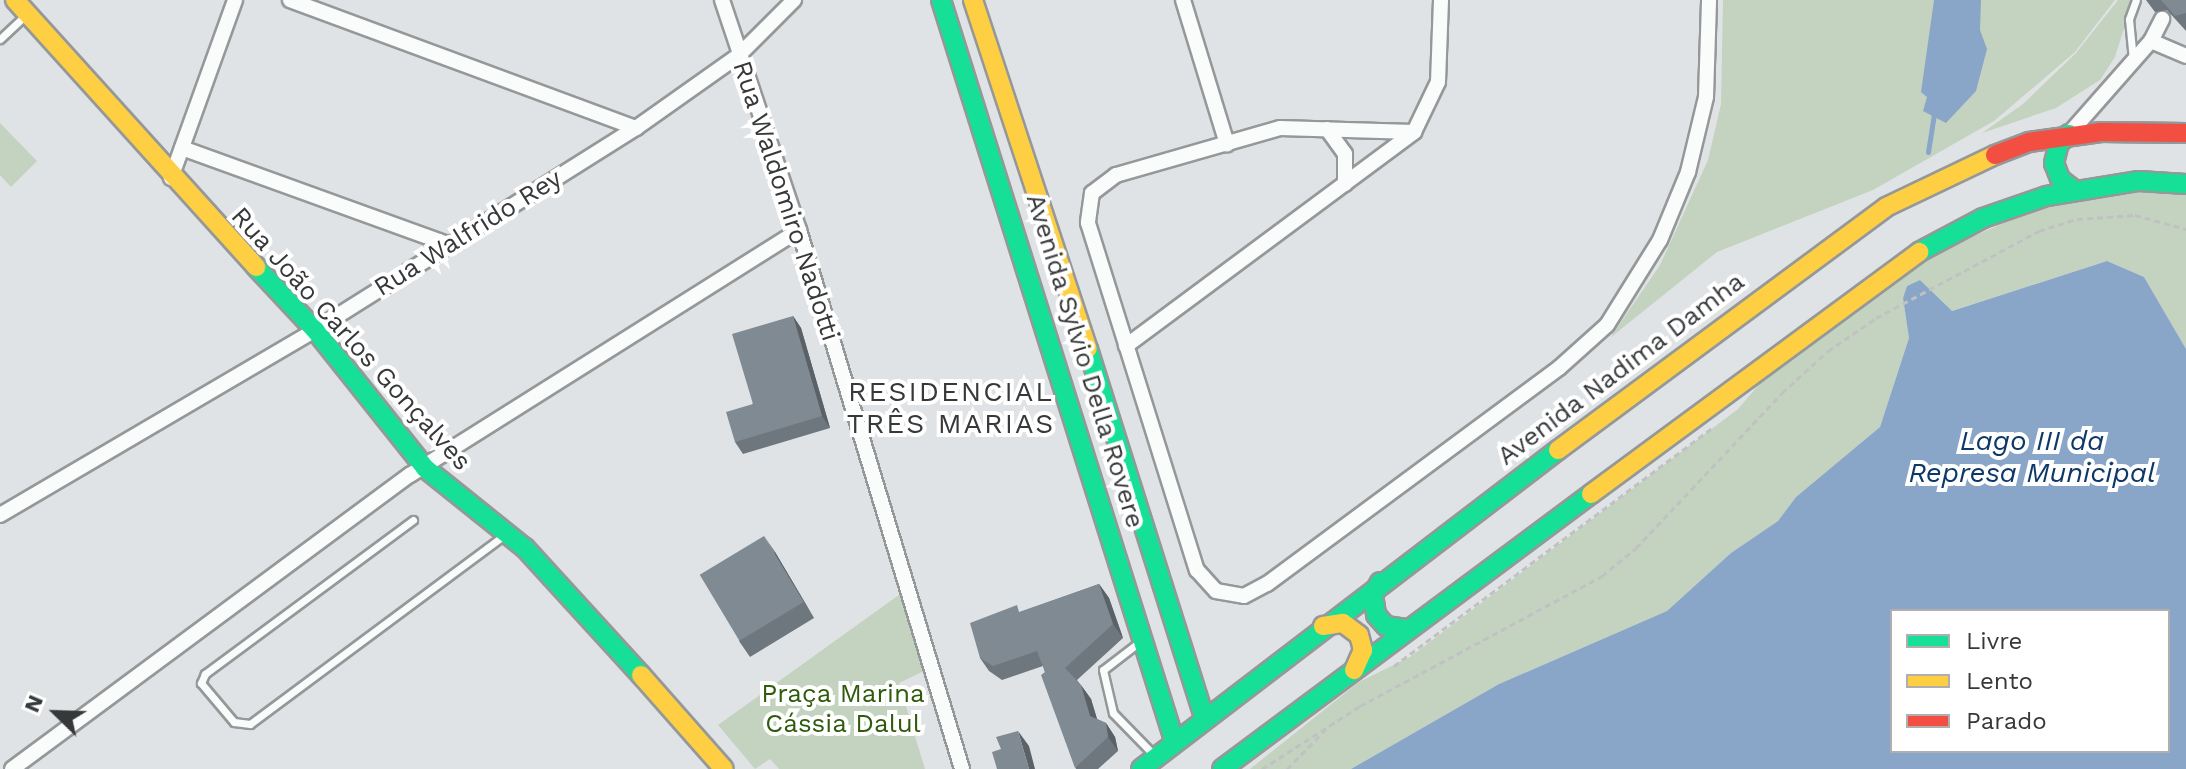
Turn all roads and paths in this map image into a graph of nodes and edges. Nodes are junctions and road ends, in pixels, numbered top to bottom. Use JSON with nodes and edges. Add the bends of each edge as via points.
{"nodes":[{"id":1,"x":235,"y":0,"type":"edge"},
{"id":2,"x":290,"y":0,"type":"edge"},
{"id":3,"x":722,"y":0,"type":"edge"},
{"id":4,"x":794,"y":0,"type":"edge"},
{"id":5,"x":941,"y":0,"type":"edge"},
{"id":6,"x":973,"y":0,"type":"edge"},
{"id":7,"x":1183,"y":0,"type":"edge"},
{"id":8,"x":1441,"y":0,"type":"edge"},
{"id":9,"x":1709,"y":0,"type":"edge"},
{"id":10,"x":2136,"y":0,"type":"edge"},
{"id":11,"x":21,"y":7,"type":"edge"},
{"id":12,"x":2162,"y":19,"type":"edge"},
{"id":13,"x":0,"y":39,"type":"edge"},
{"id":14,"x":2151,"y":41,"type":"junction"},
{"id":15,"x":739,"y":55,"type":"junction"},
{"id":16,"x":2186,"y":56,"type":"edge"},
{"id":17,"x":2134,"y":61,"type":"junction"},
{"id":18,"x":636,"y":128,"type":"junction"},
{"id":19,"x":1327,"y":129,"type":"junction"},
{"id":20,"x":1414,"y":132,"type":"junction"},
{"id":21,"x":2186,"y":133,"type":"edge"},
{"id":22,"x":2069,"y":134,"type":"junction"},
{"id":23,"x":1227,"y":144,"type":"junction"},
{"id":24,"x":182,"y":148,"type":"junction"},
{"id":25,"x":171,"y":178,"type":"junction"},
{"id":26,"x":1345,"y":184,"type":"junction"},
{"id":27,"x":2186,"y":184,"type":"edge"},
{"id":28,"x":2074,"y":190,"type":"junction"},
{"id":29,"x":1040,"y":195,"type":"junction"},
{"id":30,"x":1009,"y":205,"type":"junction"},
{"id":31,"x":2186,"y":229,"type":"edge"},
{"id":32,"x":799,"y":230,"type":"junction"},
{"id":33,"x":450,"y":245,"type":"junction"},
{"id":34,"x":315,"y":330,"type":"junction"},
{"id":35,"x":1126,"y":346,"type":"junction"},
{"id":36,"x":1726,"y":418,"type":"dead end"},
{"id":37,"x":425,"y":468,"type":"junction"},
{"id":38,"x":0,"y":515,"type":"edge"},
{"id":39,"x":413,"y":520,"type":"dead end"},
{"id":40,"x":508,"y":533,"type":"junction"},
{"id":41,"x":1380,"y":582,"type":"junction"},
{"id":42,"x":1323,"y":626,"type":"junction"},
{"id":43,"x":1176,"y":628,"type":"junction"},
{"id":44,"x":1408,"y":629,"type":"junction"},
{"id":45,"x":1143,"y":639,"type":"junction"},
{"id":46,"x":1387,"y":669,"type":"dead end"},
{"id":47,"x":1353,"y":671,"type":"junction"},
{"id":48,"x":1204,"y":717,"type":"junction"},
{"id":49,"x":1336,"y":720,"type":"junction"},
{"id":50,"x":1163,"y":754,"type":"edge"},
{"id":51,"x":1262,"y":759,"type":"dead end"},
{"id":52,"x":12,"y":769,"type":"edge"},
{"id":53,"x":724,"y":769,"type":"edge"},
{"id":54,"x":962,"y":769,"type":"edge"},
{"id":55,"x":1141,"y":769,"type":"edge"},
{"id":56,"x":1222,"y":769,"type":"edge"},
{"id":57,"x":1250,"y":769,"type":"edge"},
{"id":58,"x":1262,"y":769,"type":"edge"},
{"id":59,"x":1287,"y":769,"type":"edge"}],
"edges":[{"from":1,"to":24,"type":"street"},
{"from":2,"to":18,"type":"street"},
{"from":3,"to":15,"type":"street","name":"Rua Waldomiro Nadotti"},
{"from":4,"to":15,"type":"street","name":"Rua Walfrido Rey"},
{"from":5,"to":30,"type":"main road","name":"Avenida Sylvio Della Rovere"},
{"from":6,"to":29,"type":"main road","name":"Avenida Sylvio Della Rovere"},
{"from":7,"to":23,"type":"street"},
{"from":8,"to":20,"type":"street","via":[[1438,82]]},
{"from":9,"to":35,"type":"street","via":[[1706,97],[1688,172],[1660,240],[1607,325],[1559,368],[1267,584],[1244,596],[1231,595],[1205,583],[1197,570]]},
{"from":10,"to":17,"type":"lane","via":[[2129,19]]},
{"from":11,"to":13,"type":"lane"},
{"from":11,"to":25,"type":"main road","name":"Rua João Carlos Gonçalves"},
{"from":12,"to":14,"type":"street"},
{"from":14,"to":16,"type":"street"},
{"from":14,"to":17,"type":"street"},
{"from":15,"to":18,"type":"street","name":"Rua Walfrido Rey"},
{"from":15,"to":32,"type":"street","name":"Rua Waldomiro Nadotti"},
{"from":17,"to":22,"type":"street"},
{"from":18,"to":33,"type":"street","name":"Rua Walfrido Rey"},
{"from":19,"to":20,"type":"street"},
{"from":19,"to":23,"type":"street","via":[[1280,128]]},
{"from":19,"to":26,"type":"street","via":[[1345,154]]},
{"from":20,"to":26,"type":"street"},
{"from":21,"to":22,"type":"main road","name":"Avenida Nadima Damha"},
{"from":22,"to":28,"type":"main road","via":[[2059,143],[2054,163],[2060,179]]},
{"from":22,"to":41,"type":"main road","name":"Avenida Nadima Damha","via":[[1964,166],[1844,234]]},
{"from":23,"to":35,"type":"street","via":[[1116,175],[1092,193],[1088,223]]},
{"from":24,"to":25,"type":"street"},
{"from":24,"to":33,"type":"street"},
{"from":25,"to":34,"type":"main road","name":"Rua João Carlos Gonçalves"},
{"from":26,"to":35,"type":"street"},
{"from":27,"to":28,"type":"main road","via":[[2139,181]]},
{"from":28,"to":44,"type":"main road","via":[[1983,218],[1869,282]]},
{"from":29,"to":30,"type":"main road"},
{"from":29,"to":43,"type":"main road","name":"Avenida Sylvio Della Rovere"},
{"from":30,"to":45,"type":"main road","name":"Avenida Sylvio Della Rovere"},
{"from":31,"to":49,"type":"path","via":[[2135,215],[2077,219],[2039,231],[1876,318],[1828,351],[1782,393],[1636,548],[1602,576]]},
{"from":32,"to":37,"type":"street"},
{"from":32,"to":54,"type":"street","name":"Rua Waldomiro Nadotti"},
{"from":33,"to":34,"type":"street","name":"Rua Walfrido Rey"},
{"from":34,"to":37,"type":"main road","name":"Rua João Carlos Gonçalves"},
{"from":34,"to":38,"type":"street","name":"Rua Walfrido Rey"},
{"from":36,"to":46,"type":"path"},
{"from":37,"to":40,"type":"main road","name":"Rua João Carlos Gonçalves"},
{"from":37,"to":52,"type":"street"},
{"from":39,"to":40,"type":"lane","via":[[205,674],[201,683],[234,722],[250,724]]},
{"from":40,"to":53,"type":"main road","name":"Rua João Carlos Gonçalves","via":[[569,592]]},
{"from":41,"to":42,"type":"main road","name":"Avenida Nadima Damha"},
{"from":41,"to":44,"type":"main road","via":[[1373,602],[1376,615],[1386,626]]},
{"from":42,"to":47,"type":"main road","via":[[1343,623],[1359,635],[1363,650]]},
{"from":42,"to":48,"type":"main road","name":"Avenida Nadima Damha"},
{"from":43,"to":45,"type":"main road"},
{"from":43,"to":48,"type":"main road","name":"Avenida Sylvio Della Rovere"},
{"from":44,"to":47,"type":"main road"},
{"from":45,"to":50,"type":"main road","name":"Avenida Sylvio Della Rovere"},
{"from":45,"to":50,"type":"lane","via":[[1103,670],[1113,713]]},
{"from":47,"to":56,"type":"main road"},
{"from":48,"to":50,"type":"main road","name":"Avenida Nadima Damha"},
{"from":49,"to":58,"type":"path"},
{"from":49,"to":59,"type":"path"},
{"from":50,"to":55,"type":"main road","name":"Avenida Nadima Damha"},
{"from":51,"to":57,"type":"path"}]}
